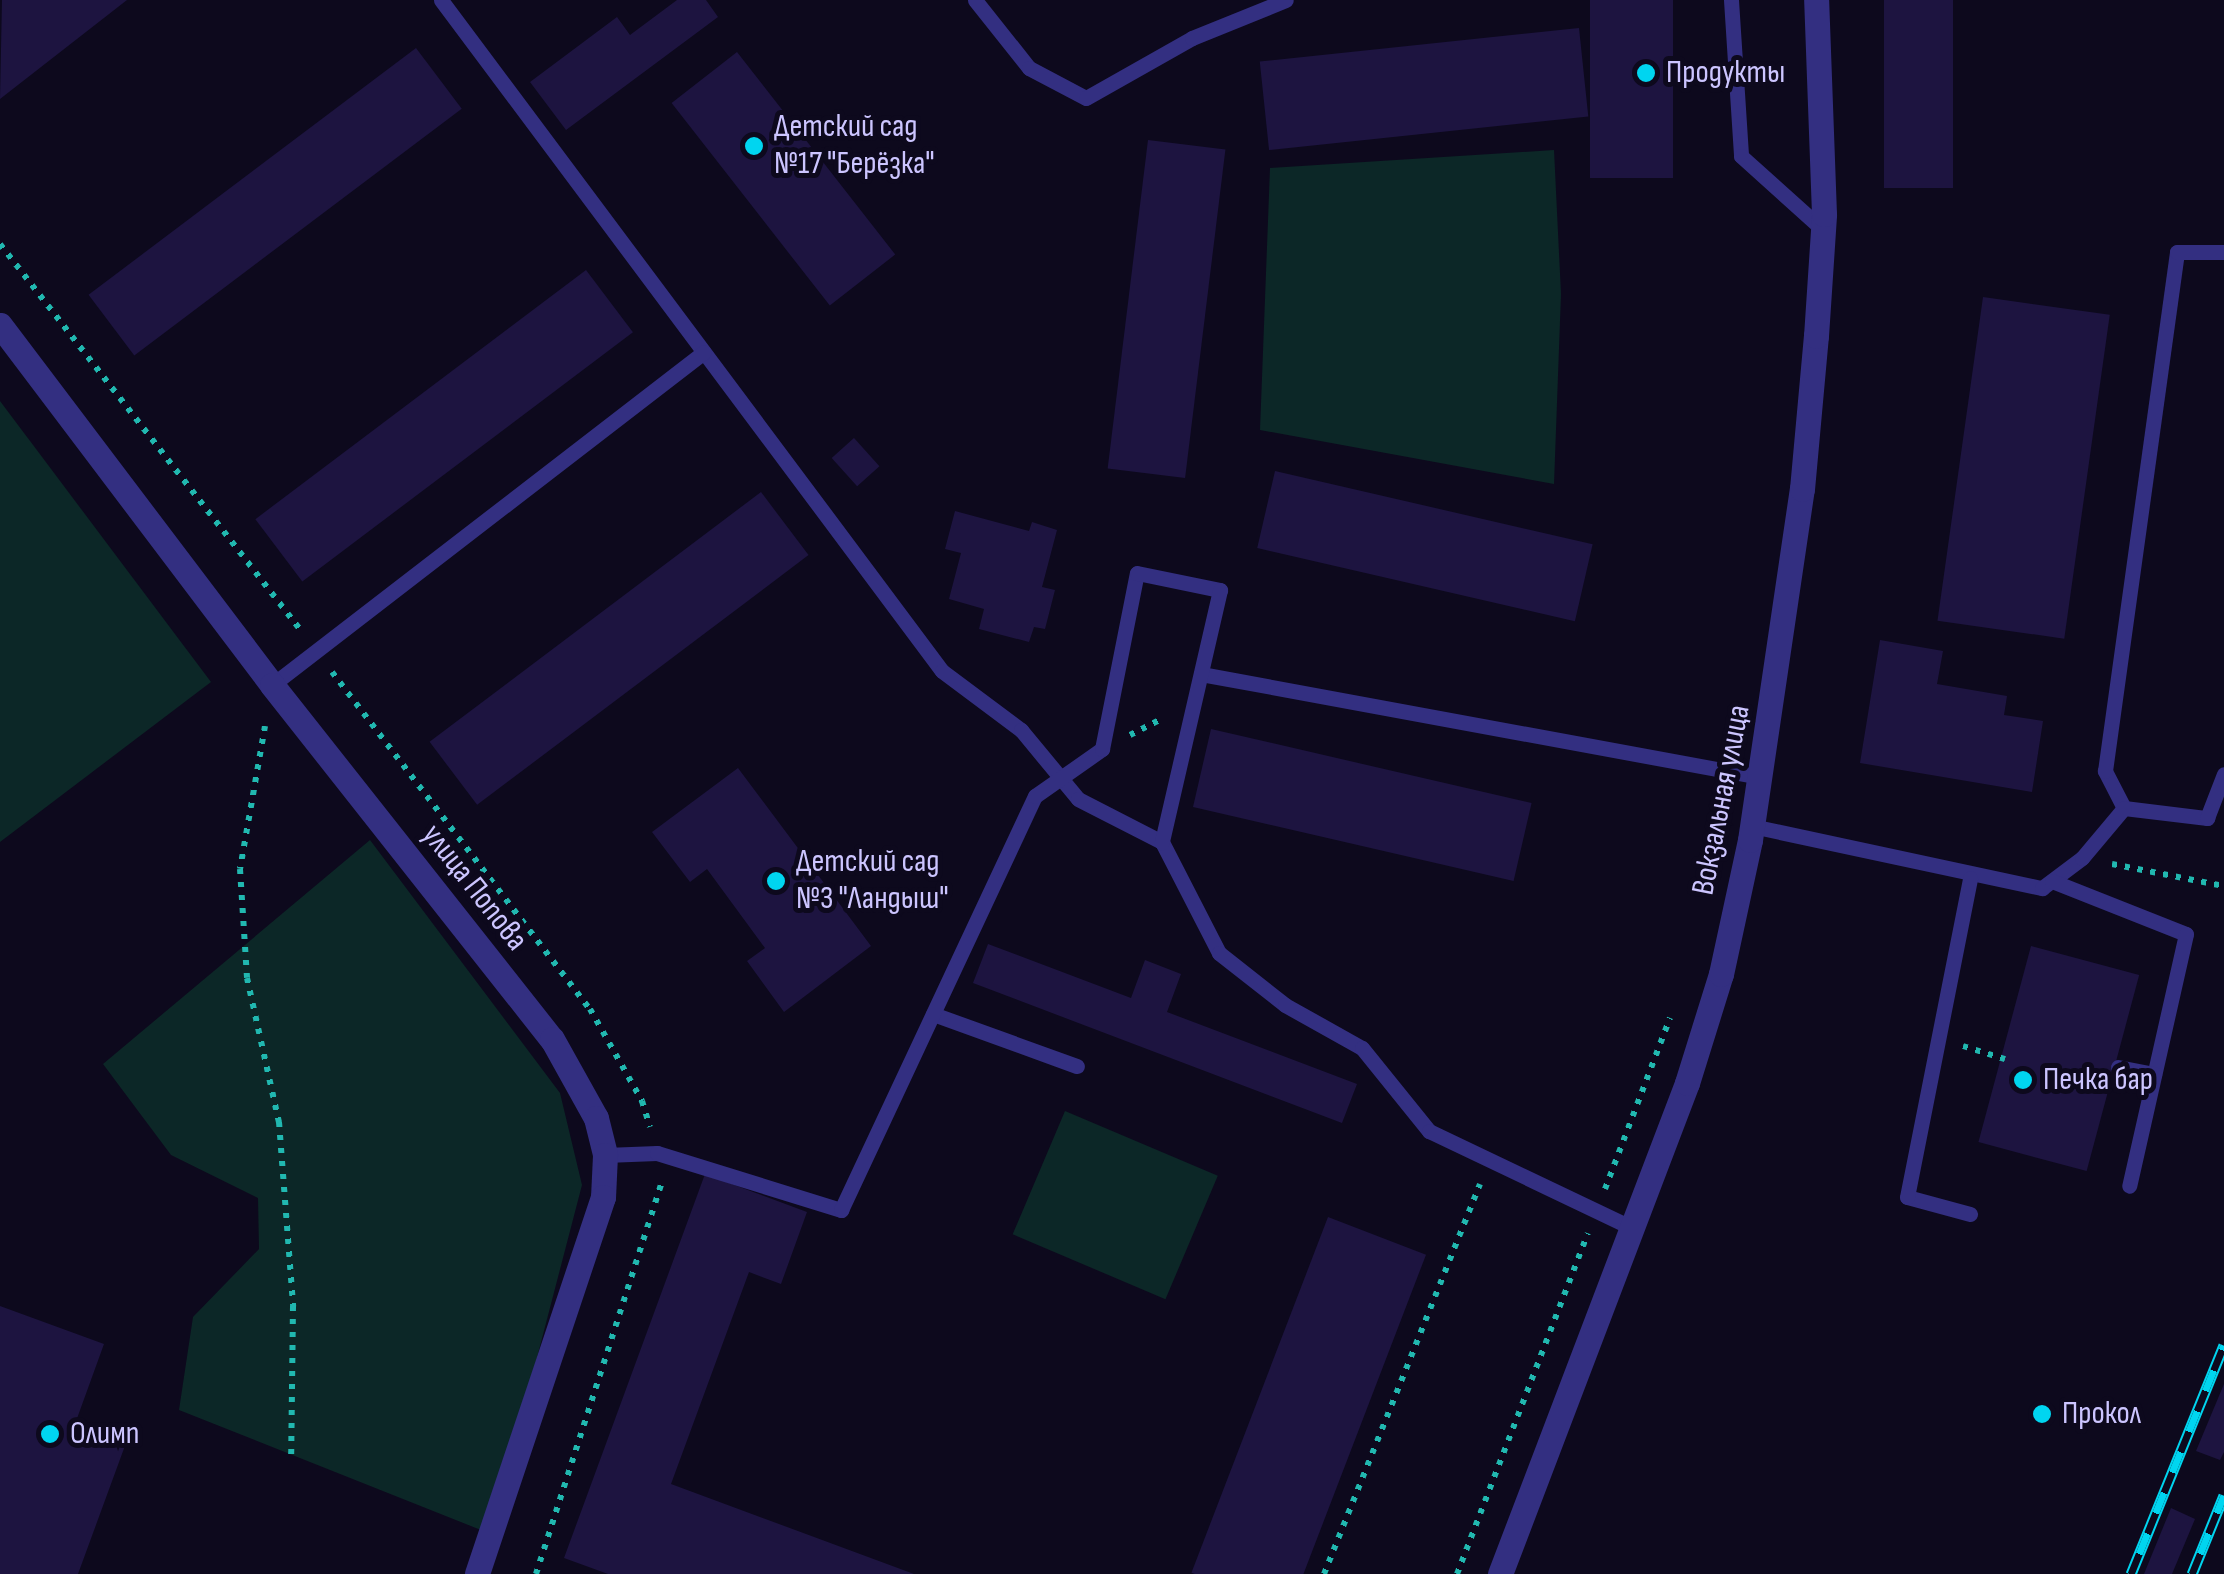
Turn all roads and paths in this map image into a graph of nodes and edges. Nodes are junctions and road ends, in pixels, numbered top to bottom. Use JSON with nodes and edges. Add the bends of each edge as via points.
{"nodes":[{"id":1,"x":441,"y":0,"type":"edge"},
{"id":2,"x":975,"y":0,"type":"edge"},
{"id":3,"x":1286,"y":0,"type":"edge"},
{"id":4,"x":1732,"y":0,"type":"edge"},
{"id":5,"x":1816,"y":0,"type":"edge"},
{"id":6,"x":1822,"y":228,"type":"junction"},
{"id":7,"x":2224,"y":252,"type":"edge"},
{"id":8,"x":0,"y":325,"type":"edge"},
{"id":9,"x":704,"y":352,"type":"junction"},
{"id":10,"x":1201,"y":674,"type":"junction"},
{"id":11,"x":272,"y":685,"type":"junction"},
{"id":12,"x":1194,"y":704,"type":"junction"},
{"id":13,"x":1102,"y":749,"type":"junction"},
{"id":14,"x":2224,"y":774,"type":"edge"},
{"id":15,"x":1058,"y":775,"type":"junction"},
{"id":16,"x":1760,"y":776,"type":"junction"},
{"id":17,"x":2124,"y":808,"type":"junction"},
{"id":18,"x":1752,"y":826,"type":"junction"},
{"id":19,"x":1162,"y":842,"type":"junction"},
{"id":20,"x":2082,"y":858,"type":"junction"},
{"id":21,"x":1970,"y":878,"type":"junction"},
{"id":22,"x":2052,"y":881,"type":"junction"},
{"id":23,"x":2224,"y":886,"type":"edge"},
{"id":24,"x":1675,"y":1003,"type":"dead end"},
{"id":25,"x":933,"y":1014,"type":"junction"},
{"id":26,"x":1938,"y":1038,"type":"junction"},
{"id":27,"x":2005,"y":1058,"type":"dead end"},
{"id":28,"x":1077,"y":1066,"type":"dead end"},
{"id":29,"x":2118,"y":1067,"type":"dead end"},
{"id":30,"x":2154,"y":1074,"type":"junction"},
{"id":31,"x":605,"y":1155,"type":"junction"},
{"id":32,"x":1490,"y":1160,"type":"junction"},
{"id":33,"x":2129,"y":1186,"type":"dead end"},
{"id":34,"x":1596,"y":1210,"type":"junction"},
{"id":35,"x":1970,"y":1214,"type":"dead end"},
{"id":36,"x":1632,"y":1228,"type":"junction"},
{"id":37,"x":292,"y":1461,"type":"dead end"},
{"id":38,"x":477,"y":1574,"type":"edge"},
{"id":39,"x":1324,"y":1574,"type":"edge"},
{"id":40,"x":1457,"y":1574,"type":"edge"},
{"id":41,"x":1500,"y":1574,"type":"edge"}],
"edges":[{"from":1,"to":9,"type":"lane"},
{"from":2,"to":3,"type":"lane","via":[[1029,68],[1086,98],[1192,38]]},
{"from":4,"to":6,"type":"lane","via":[[1741,156]]},
{"from":5,"to":6,"type":"street","name":"Вокзальная улица"},
{"from":6,"to":16,"type":"street","name":"Вокзальная улица","via":[[1802,489]]},
{"from":7,"to":17,"type":"lane","via":[[2176,252],[2105,771]]},
{"from":8,"to":11,"type":"street","name":"улица Попова"},
{"from":9,"to":11,"type":"lane"},
{"from":9,"to":15,"type":"lane","via":[[942,671],[1021,730]]},
{"from":10,"to":12,"type":"lane"},
{"from":10,"to":13,"type":"lane","via":[[1220,590],[1137,573]]},
{"from":10,"to":16,"type":"lane"},
{"from":11,"to":31,"type":"street","name":"улица Попова","via":[[552,1039],[596,1118]]},
{"from":11,"to":37,"type":"path","via":[[240,869],[247,978],[278,1122],[293,1306]]},
{"from":12,"to":13,"type":"path"},
{"from":12,"to":19,"type":"lane"},
{"from":13,"to":15,"type":"lane"},
{"from":14,"to":17,"type":"lane","via":[[2206,818]]},
{"from":15,"to":19,"type":"lane","via":[[1078,799]]},
{"from":15,"to":25,"type":"lane","via":[[1035,796]]},
{"from":16,"to":18,"type":"street","name":"Вокзальная улица"},
{"from":17,"to":20,"type":"lane"},
{"from":18,"to":21,"type":"lane"},
{"from":18,"to":36,"type":"street","name":"Вокзальная улица","via":[[1720,974]]},
{"from":19,"to":32,"type":"lane","via":[[1219,953],[1285,1005],[1362,1048],[1429,1131]]},
{"from":20,"to":22,"type":"lane"},
{"from":20,"to":23,"type":"path"},
{"from":21,"to":22,"type":"lane","via":[[2042,888]]},
{"from":21,"to":26,"type":"lane"},
{"from":22,"to":30,"type":"lane","via":[[2186,934]]},
{"from":24,"to":34,"type":"path"},
{"from":25,"to":28,"type":"lane"},
{"from":25,"to":31,"type":"lane","via":[[842,1210],[657,1153]]},
{"from":26,"to":27,"type":"path"},
{"from":26,"to":35,"type":"lane","via":[[1907,1197]]},
{"from":29,"to":30,"type":"lane"},
{"from":30,"to":33,"type":"lane"},
{"from":31,"to":38,"type":"street","name":"улица Попова","via":[[604,1197]]},
{"from":32,"to":34,"type":"lane"},
{"from":32,"to":39,"type":"path"},
{"from":34,"to":36,"type":"lane"},
{"from":34,"to":40,"type":"path"},
{"from":36,"to":41,"type":"street","name":"Вокзальная улица"}]}
